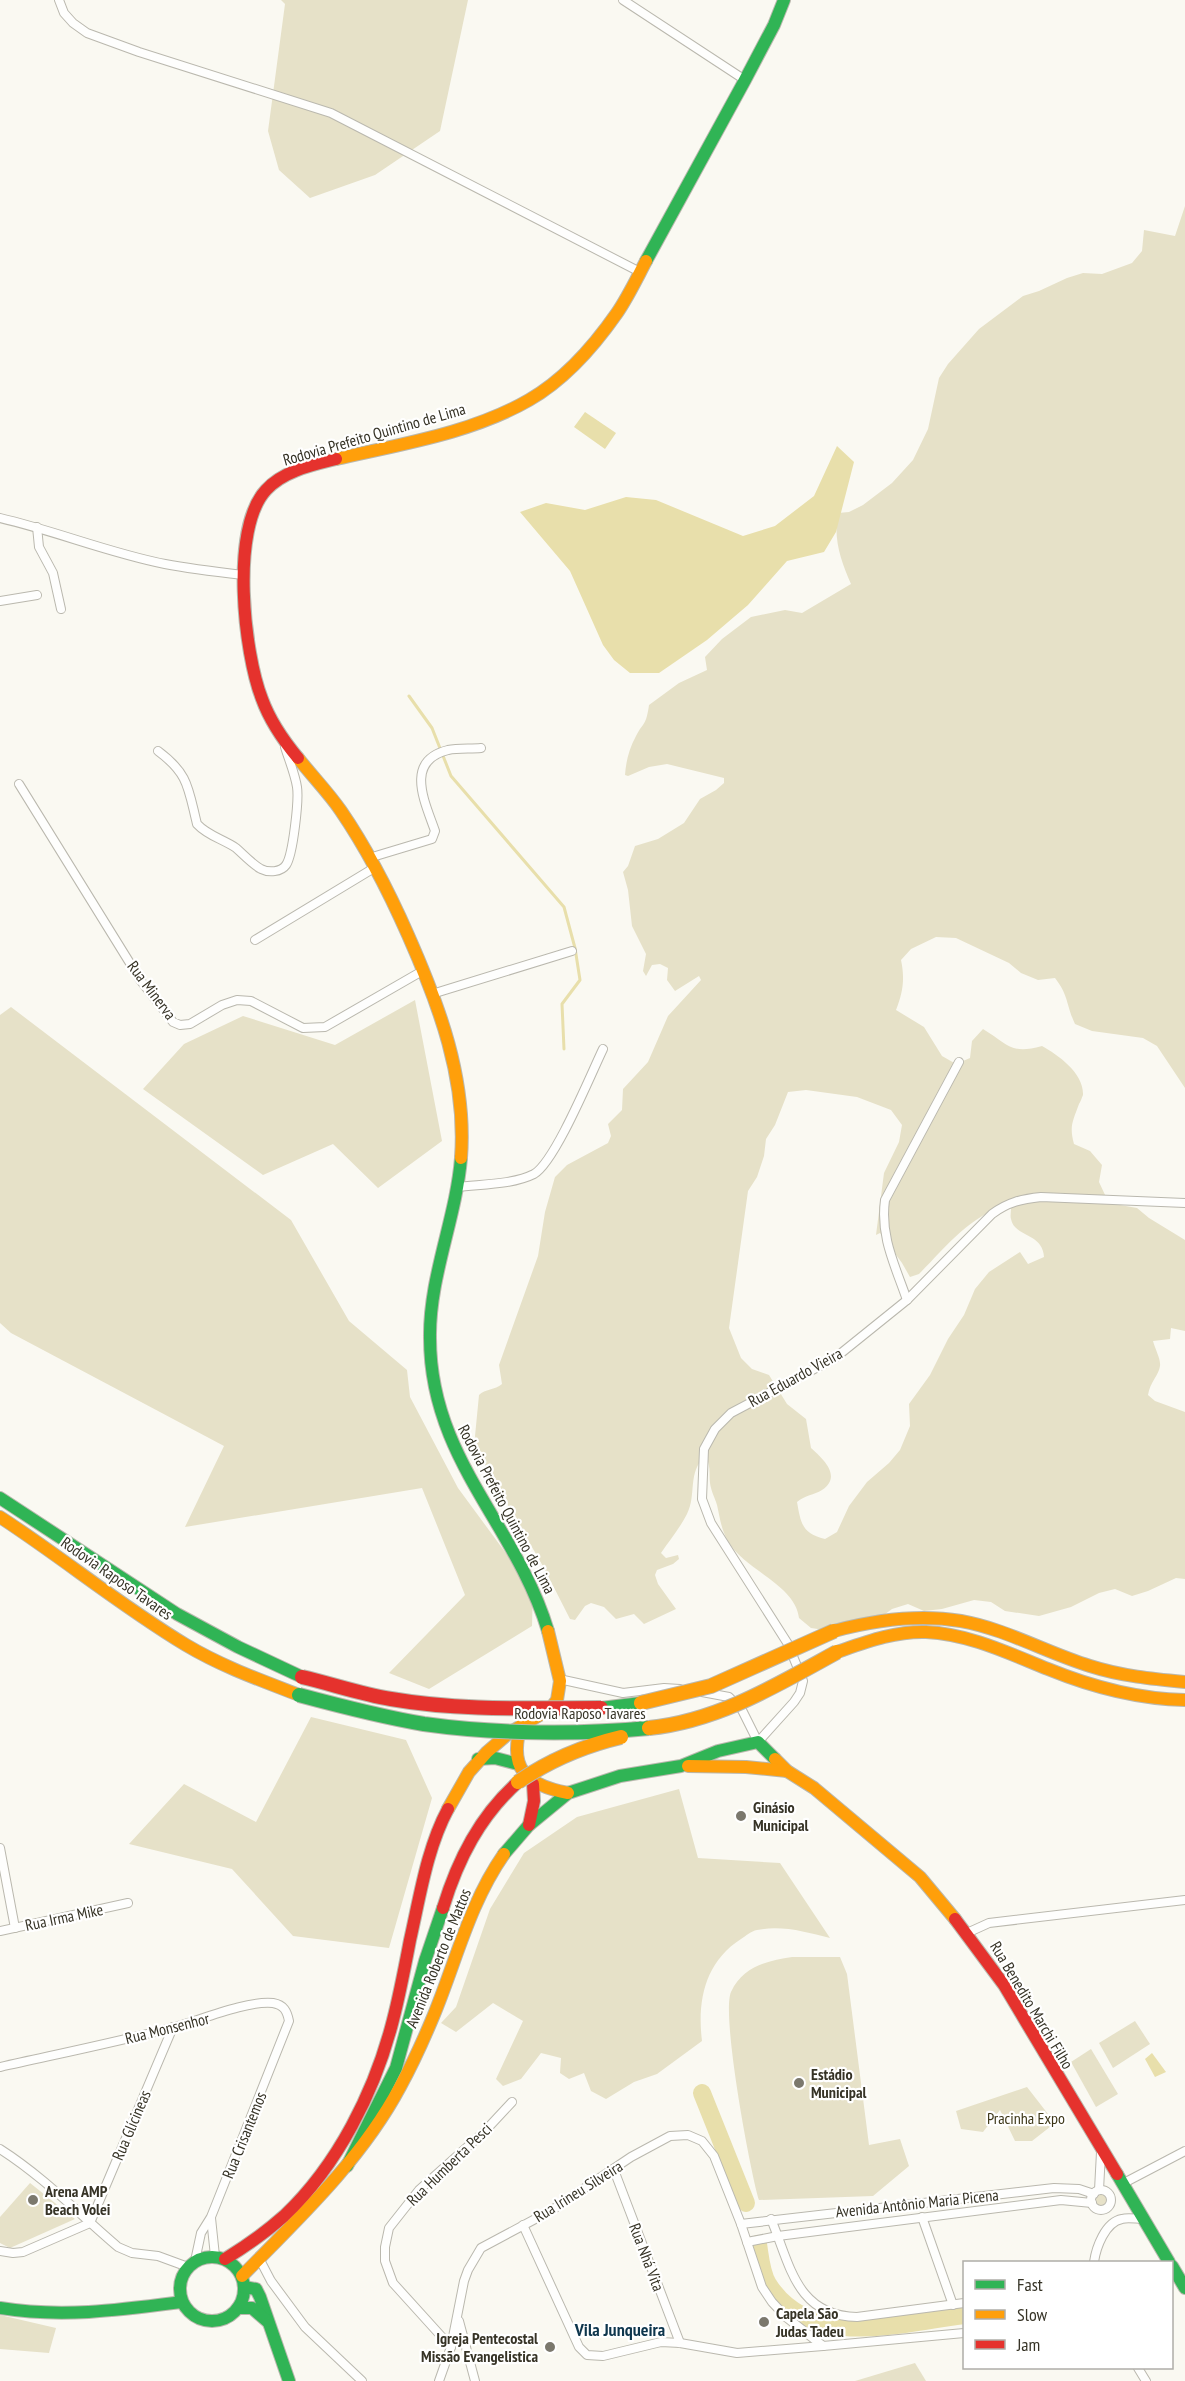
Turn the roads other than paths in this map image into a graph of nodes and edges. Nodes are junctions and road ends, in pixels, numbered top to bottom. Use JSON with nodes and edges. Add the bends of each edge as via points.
{"nodes":[{"id":1,"x":59,"y":0,"type":"edge"},
{"id":2,"x":623,"y":0,"type":"edge"},
{"id":3,"x":784,"y":0,"type":"edge"},
{"id":4,"x":745,"y":80,"type":"junction"},
{"id":5,"x":640,"y":272,"type":"junction"},
{"id":6,"x":0,"y":518,"type":"edge"},
{"id":7,"x":37,"y":527,"type":"junction"},
{"id":8,"x":243,"y":575,"type":"junction"},
{"id":9,"x":37,"y":595,"type":"dead end"},
{"id":10,"x":0,"y":601,"type":"edge"},
{"id":11,"x":61,"y":609,"type":"dead end"},
{"id":12,"x":283,"y":738,"type":"junction"},
{"id":13,"x":482,"y":748,"type":"dead end"},
{"id":14,"x":158,"y":751,"type":"dead end"},
{"id":15,"x":19,"y":784,"type":"dead end"},
{"id":16,"x":371,"y":863,"type":"junction"},
{"id":17,"x":255,"y":940,"type":"dead end"},
{"id":18,"x":572,"y":951,"type":"dead end"},
{"id":19,"x":424,"y":970,"type":"junction"},
{"id":20,"x":432,"y":994,"type":"junction"},
{"id":21,"x":603,"y":1049,"type":"dead end"},
{"id":22,"x":960,"y":1062,"type":"dead end"},
{"id":23,"x":457,"y":1187,"type":"junction"},
{"id":24,"x":1185,"y":1203,"type":"edge"},
{"id":25,"x":907,"y":1300,"type":"junction"},
{"id":26,"x":0,"y":1498,"type":"edge"},
{"id":27,"x":0,"y":1517,"type":"edge"},
{"id":28,"x":560,"y":1679,"type":"junction"},
{"id":29,"x":1185,"y":1682,"type":"edge"},
{"id":30,"x":1185,"y":1700,"type":"edge"},
{"id":31,"x":552,"y":1708,"type":"joint"},
{"id":32,"x":521,"y":1725,"type":"junction"},
{"id":33,"x":654,"y":1729,"type":"junction"},
{"id":34,"x":758,"y":1742,"type":"junction"},
{"id":35,"x":478,"y":1759,"type":"junction"},
{"id":36,"x":518,"y":1764,"type":"junction"},
{"id":37,"x":681,"y":1766,"type":"junction"},
{"id":38,"x":787,"y":1771,"type":"junction"},
{"id":39,"x":534,"y":1784,"type":"junction"},
{"id":40,"x":568,"y":1793,"type":"junction"},
{"id":41,"x":529,"y":1825,"type":"junction"},
{"id":42,"x":0,"y":1848,"type":"edge"},
{"id":43,"x":1185,"y":1900,"type":"edge"},
{"id":44,"x":128,"y":1903,"type":"dead end"},
{"id":45,"x":15,"y":1928,"type":"junction"},
{"id":46,"x":0,"y":1931,"type":"edge"},
{"id":47,"x":967,"y":1933,"type":"junction"},
{"id":48,"x":173,"y":2027,"type":"junction"},
{"id":49,"x":277,"y":2054,"type":"joint"},
{"id":50,"x":0,"y":2067,"type":"edge"},
{"id":51,"x":512,"y":2102,"type":"dead end"},
{"id":52,"x":0,"y":2149,"type":"edge"},
{"id":53,"x":1185,"y":2151,"type":"edge"},
{"id":54,"x":1101,"y":2152,"type":"junction"},
{"id":55,"x":347,"y":2166,"type":"junction"},
{"id":56,"x":614,"y":2170,"type":"junction"},
{"id":57,"x":1122,"y":2184,"type":"junction"},
{"id":58,"x":1095,"y":2196,"type":"junction"},
{"id":59,"x":1107,"y":2208,"type":"junction"},
{"id":60,"x":211,"y":2217,"type":"junction"},
{"id":61,"x":922,"y":2217,"type":"junction"},
{"id":62,"x":771,"y":2219,"type":"junction"},
{"id":63,"x":1142,"y":2219,"type":"junction"},
{"id":64,"x":1114,"y":2222,"type":"junction"},
{"id":65,"x":90,"y":2223,"type":"junction"},
{"id":66,"x":741,"y":2224,"type":"junction"},
{"id":67,"x":523,"y":2225,"type":"junction"},
{"id":68,"x":778,"y":2236,"type":"junction"},
{"id":69,"x":747,"y":2242,"type":"junction"},
{"id":70,"x":0,"y":2251,"type":"edge"},
{"id":71,"x":220,"y":2258,"type":"junction"},
{"id":72,"x":260,"y":2260,"type":"junction"},
{"id":73,"x":1094,"y":2261,"type":"edge"},
{"id":74,"x":1168,"y":2261,"type":"edge"},
{"id":75,"x":191,"y":2264,"type":"junction"},
{"id":76,"x":1173,"y":2268,"type":"edge"},
{"id":77,"x":243,"y":2282,"type":"junction"},
{"id":78,"x":1185,"y":2288,"type":"edge"},
{"id":79,"x":182,"y":2302,"type":"junction"},
{"id":80,"x":963,"y":2303,"type":"edge"},
{"id":81,"x":953,"y":2305,"type":"junction"},
{"id":82,"x":0,"y":2308,"type":"edge"},
{"id":83,"x":238,"y":2308,"type":"junction"},
{"id":84,"x":458,"y":2318,"type":"junction"},
{"id":85,"x":268,"y":2322,"type":"junction"},
{"id":86,"x":963,"y":2333,"type":"edge"},
{"id":87,"x":680,"y":2343,"type":"junction"},
{"id":88,"x":823,"y":2346,"type":"junction"},
{"id":89,"x":451,"y":2347,"type":"junction"},
{"id":90,"x":289,"y":2381,"type":"edge"},
{"id":91,"x":362,"y":2381,"type":"edge"},
{"id":92,"x":439,"y":2381,"type":"edge"},
{"id":93,"x":475,"y":2381,"type":"edge"}],
"edges":[{"from":1,"to":5,"type":"street","via":[[69,18],[87,33],[331,113]]},
{"from":2,"to":4,"type":"street"},
{"from":3,"to":4,"type":"main road","name":"Rodovia Prefeito Quintino de Lima"},
{"from":4,"to":5,"type":"main road","name":"Rodovia Prefeito Quintino de Lima"},
{"from":5,"to":8,"type":"main road","name":"Rodovia Prefeito Quintino de Lima","via":[[597,340],[550,387],[513,409],[281,477],[255,504]]},
{"from":6,"to":7,"type":"street"},
{"from":7,"to":8,"type":"street","via":[[165,564]]},
{"from":7,"to":11,"type":"street","via":[[39,547],[51,567]]},
{"from":8,"to":12,"type":"main road","name":"Rodovia Prefeito Quintino de Lima","via":[[256,683],[267,713]]},
{"from":9,"to":10,"type":"street"},
{"from":12,"to":14,"type":"street","via":[[297,787],[297,809],[290,857],[280,870],[273,871],[261,869],[233,846],[202,830],[184,775]]},
{"from":12,"to":16,"type":"main road","name":"Rodovia Prefeito Quintino de Lima","via":[[336,804]]},
{"from":13,"to":16,"type":"street","via":[[448,750],[430,759],[420,783],[434,835],[427,842]]},
{"from":15,"to":19,"type":"street","name":"Rua Minerva","via":[[141,981],[173,1022],[190,1024],[237,1000],[251,1001],[303,1028],[325,1027]]},
{"from":16,"to":17,"type":"street"},
{"from":16,"to":19,"type":"main road","name":"Rodovia Prefeito Quintino de Lima"},
{"from":18,"to":20,"type":"street"},
{"from":19,"to":20,"type":"main road","name":"Rodovia Prefeito Quintino de Lima"},
{"from":20,"to":23,"type":"main road","name":"Rodovia Prefeito Quintino de Lima","via":[[452,1052],[462,1111],[462,1160]]},
{"from":21,"to":23,"type":"street","via":[[542,1167],[509,1181]]},
{"from":22,"to":25,"type":"street","via":[[885,1200],[884,1232]]},
{"from":23,"to":28,"type":"main road","name":"Rodovia Prefeito Quintino de Lima","via":[[431,1309],[435,1394],[445,1429],[533,1590]]},
{"from":24,"to":25,"type":"street","name":"Rua Eduardo Vieira","via":[[1019,1199],[992,1214]]},
{"from":25,"to":34,"type":"street","name":"Rua Eduardo Vieira","via":[[834,1358],[731,1413],[704,1449],[702,1499],[711,1523],[788,1644],[803,1681],[800,1694]]},
{"from":26,"to":29,"type":"main road","name":"Rodovia Raposo Tavares","bridge":true,"via":[[136,1589],[225,1642],[302,1677],[427,1704],[521,1710],[641,1703],[711,1686],[834,1631],[894,1618],[929,1617],[963,1622],[1113,1673]]},
{"from":27,"to":33,"type":"main road","name":"Rodovia Raposo Tavares","bridge":true,"via":[[187,1646],[299,1695],[355,1711],[443,1726],[491,1730]]},
{"from":28,"to":31,"type":"main road","name":"Rodovia Prefeito Quintino de Lima","via":[[559,1694]]},
{"from":28,"to":34,"type":"street","via":[[623,1693],[664,1688],[729,1697],[742,1710]]},
{"from":30,"to":33,"type":"main road","name":"Rodovia Raposo Tavares","bridge":true,"via":[[1106,1689],[965,1638],[904,1633],[837,1652],[727,1710]]},
{"from":31,"to":32,"type":"main road","name":"Avenida Roberto de Mattos"},
{"from":32,"to":35,"type":"main road","name":"Avenida Roberto de Mattos"},
{"from":32,"to":36,"type":"main road","via":[[516,1742]]},
{"from":33,"to":55,"type":"main road","bridge":true,"via":[[589,1744],[536,1768],[499,1799],[479,1825],[446,1897],[396,2068]]},
{"from":34,"to":37,"type":"main road","name":"Avenida Roberto de Mattos","via":[[718,1751]]},
{"from":34,"to":38,"type":"main road","name":"Rua Benedito Marchi Filho"},
{"from":35,"to":36,"type":"main road","via":[[495,1758]]},
{"from":35,"to":71,"type":"main road","name":"Avenida Roberto de Mattos","via":[[442,1820],[379,2065],[341,2146],[284,2216],[248,2247]]},
{"from":36,"to":39,"type":"main road"},
{"from":37,"to":38,"type":"main road"},
{"from":37,"to":40,"type":"main road","name":"Avenida Roberto de Mattos","via":[[620,1776]]},
{"from":38,"to":47,"type":"main road","name":"Rua Benedito Marchi Filho","via":[[814,1788],[920,1877]]},
{"from":39,"to":40,"type":"main road"},
{"from":39,"to":41,"type":"main road"},
{"from":40,"to":41,"type":"main road","name":"Avenida Roberto de Mattos"},
{"from":41,"to":55,"type":"main road","name":"Avenida Roberto de Mattos","via":[[490,1875],[470,1914],[433,2016],[400,2086]]},
{"from":42,"to":45,"type":"street"},
{"from":43,"to":47,"type":"street","via":[[989,1923]]},
{"from":44,"to":45,"type":"street","name":"Rua Irma Mike"},
{"from":45,"to":46,"type":"street","name":"Rua Irma Mike"},
{"from":47,"to":54,"type":"main road","name":"Rua Benedito Marchi Filho","via":[[1004,1985]]},
{"from":48,"to":49,"type":"street","name":"Rua Monsenhor","via":[[257,2003],[273,2003],[283,2006],[289,2021]]},
{"from":48,"to":50,"type":"street","name":"Rua Monsenhor"},
{"from":48,"to":65,"type":"street","name":"Rua Glícineas"},
{"from":49,"to":60,"type":"street","name":"Rua Crisantemos"},
{"from":51,"to":89,"type":"street","name":"Rua Humberta Pesci","via":[[419,2190],[388,2228],[386,2260],[393,2283]]},
{"from":52,"to":65,"type":"street","via":[[21,2162]]},
{"from":53,"to":57,"type":"street"},
{"from":54,"to":57,"type":"main road","name":"Rua Benedito Marchi Filho"},
{"from":54,"to":58,"type":"street"},
{"from":55,"to":72,"type":"main road"},
{"from":56,"to":66,"type":"street","name":"Rua Irineu Silveira","via":[[670,2136],[688,2135],[702,2140],[714,2156]]},
{"from":56,"to":67,"type":"street","name":"Rua Irineu Silveira"},
{"from":56,"to":87,"type":"street","name":"Rua Nhá Vita"},
{"from":57,"to":63,"type":"main road","name":"Rua Benedito Marchi Filho"},
{"from":58,"to":59,"type":"street","via":[[1097,2208]]},
{"from":58,"to":59,"type":"street","via":[[1104,2190],[1110,2197]]},
{"from":58,"to":61,"type":"street","name":"Avenida Antônio Maria Picena"},
{"from":58,"to":62,"type":"street","name":"Avenida Antônio Maria Picena","via":[[1079,2189],[1054,2188]]},
{"from":59,"to":64,"type":"street"},
{"from":60,"to":71,"type":"street","name":"Rua Crisantemos"},
{"from":60,"to":75,"type":"street","name":"Rua Crisantemos"},
{"from":61,"to":68,"type":"street","name":"Avenida Antônio Maria Picena"},
{"from":61,"to":81,"type":"street"},
{"from":62,"to":66,"type":"street","name":"Avenida Antônio Maria Picena"},
{"from":62,"to":68,"type":"street"},
{"from":63,"to":64,"type":"street","via":[[1123,2218]]},
{"from":63,"to":74,"type":"main road","name":"Rua Benedito Marchi Filho"},
{"from":64,"to":73,"type":"street","via":[[1103,2235]]},
{"from":65,"to":70,"type":"street","via":[[22,2252]]},
{"from":65,"to":75,"type":"street","via":[[118,2247],[132,2253]]},
{"from":66,"to":69,"type":"street","name":"Rua Irineu Silveira"},
{"from":67,"to":84,"type":"street","name":"Rua Irineu Silveira","via":[[481,2248],[464,2281]]},
{"from":67,"to":87,"type":"street","via":[[586,2355],[603,2356],[660,2342]]},
{"from":68,"to":69,"type":"street","name":"Avenida Antônio Maria Picena"},
{"from":68,"to":81,"type":"street","via":[[787,2267],[811,2301],[824,2310],[857,2317]]},
{"from":69,"to":88,"type":"street","name":"Rua Irineu Silveira","via":[[762,2287],[772,2302]]},
{"from":71,"to":75,"type":"main road"},
{"from":71,"to":77,"type":"main road","via":[[236,2267]]},
{"from":72,"to":77,"type":"main road"},
{"from":72,"to":91,"type":"street","via":[[304,2327]]},
{"from":75,"to":79,"type":"main road","via":[[181,2277]]},
{"from":76,"to":78,"type":"main road"},
{"from":77,"to":83,"type":"main road"},
{"from":77,"to":85,"type":"main road","via":[[256,2289]]},
{"from":79,"to":82,"type":"main road","via":[[81,2315],[42,2315]]},
{"from":79,"to":83,"type":"main road","via":[[197,2318],[208,2321],[229,2316]]},
{"from":80,"to":81,"type":"street"},
{"from":83,"to":85,"type":"main road","via":[[252,2308]]},
{"from":84,"to":89,"type":"street","name":"Rua Irineu Silveira"},
{"from":84,"to":93,"type":"street"},
{"from":85,"to":90,"type":"main road"},
{"from":86,"to":88,"type":"street"},
{"from":87,"to":88,"type":"street","via":[[736,2353]]},
{"from":89,"to":92,"type":"street","name":"Rua Irineu Silveira"}]}
